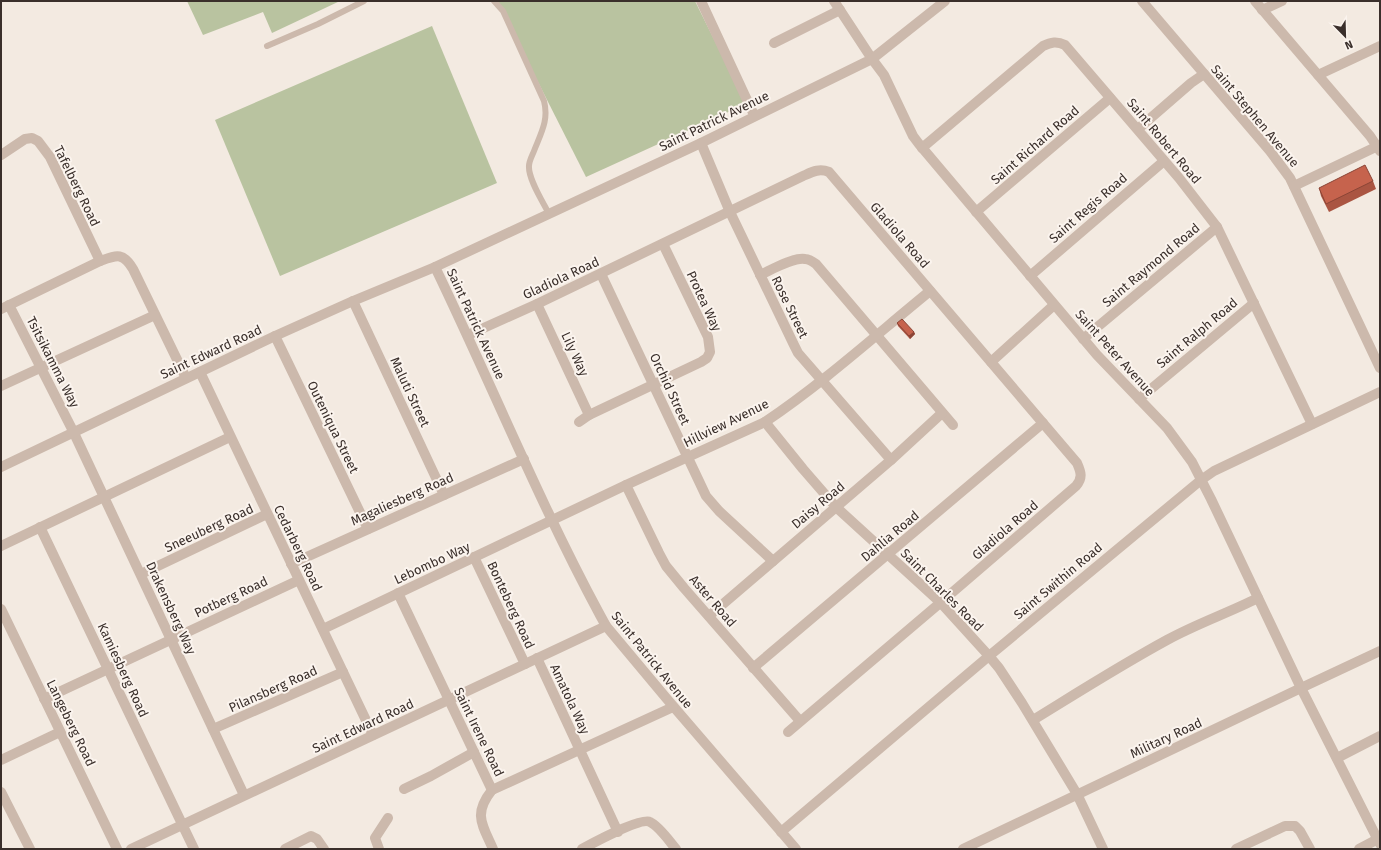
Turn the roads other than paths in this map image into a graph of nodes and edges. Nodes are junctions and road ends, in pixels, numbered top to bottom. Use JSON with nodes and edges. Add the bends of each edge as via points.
{"nodes":[{"id":1,"x":364,"y":1,"type":"edge"},
{"id":2,"x":494,"y":1,"type":"edge"},
{"id":3,"x":701,"y":1,"type":"edge"},
{"id":4,"x":945,"y":1,"type":"edge"},
{"id":5,"x":1255,"y":1,"type":"edge"},
{"id":6,"x":1282,"y":1,"type":"edge"},
{"id":7,"x":1144,"y":2,"type":"edge"},
{"id":8,"x":837,"y":5,"type":"edge"},
{"id":9,"x":1262,"y":10,"type":"junction"},
{"id":10,"x":774,"y":43,"type":"dead end"},
{"id":11,"x":267,"y":46,"type":"dead end"},
{"id":12,"x":1380,"y":46,"type":"edge"},
{"id":13,"x":872,"y":59,"type":"junction"},
{"id":14,"x":1204,"y":74,"type":"junction"},
{"id":15,"x":1318,"y":75,"type":"junction"},
{"id":16,"x":1110,"y":98,"type":"junction"},
{"id":17,"x":754,"y":115,"type":"junction"},
{"id":18,"x":1138,"y":130,"type":"junction"},
{"id":19,"x":700,"y":143,"type":"junction"},
{"id":20,"x":1379,"y":147,"type":"edge"},
{"id":21,"x":922,"y":148,"type":"junction"},
{"id":22,"x":1,"y":155,"type":"edge"},
{"id":23,"x":1164,"y":160,"type":"junction"},
{"id":24,"x":1294,"y":186,"type":"junction"},
{"id":25,"x":730,"y":212,"type":"junction"},
{"id":26,"x":976,"y":212,"type":"junction"},
{"id":27,"x":549,"y":214,"type":"junction"},
{"id":28,"x":1217,"y":227,"type":"junction"},
{"id":29,"x":663,"y":244,"type":"junction"},
{"id":30,"x":100,"y":261,"type":"junction"},
{"id":31,"x":435,"y":268,"type":"junction"},
{"id":32,"x":601,"y":274,"type":"junction"},
{"id":33,"x":760,"y":275,"type":"junction"},
{"id":34,"x":1030,"y":276,"type":"junction"},
{"id":35,"x":930,"y":291,"type":"junction"},
{"id":36,"x":353,"y":301,"type":"junction"},
{"id":37,"x":1254,"y":303,"type":"junction"},
{"id":38,"x":537,"y":304,"type":"junction"},
{"id":39,"x":1054,"y":304,"type":"junction"},
{"id":40,"x":5,"y":307,"type":"edge"},
{"id":41,"x":155,"y":315,"type":"junction"},
{"id":42,"x":468,"y":335,"type":"junction"},
{"id":43,"x":877,"y":335,"type":"junction"},
{"id":44,"x":275,"y":336,"type":"junction"},
{"id":45,"x":1083,"y":339,"type":"junction"},
{"id":46,"x":991,"y":362,"type":"junction"},
{"id":47,"x":40,"y":368,"type":"junction"},
{"id":48,"x":1380,"y":368,"type":"edge"},
{"id":49,"x":200,"y":372,"type":"junction"},
{"id":50,"x":186,"y":378,"type":"junction"},
{"id":51,"x":822,"y":380,"type":"junction"},
{"id":52,"x":654,"y":385,"type":"junction"},
{"id":53,"x":1,"y":386,"type":"edge"},
{"id":54,"x":1380,"y":392,"type":"edge"},
{"id":55,"x":1139,"y":399,"type":"junction"},
{"id":56,"x":942,"y":413,"type":"junction"},
{"id":57,"x":589,"y":415,"type":"junction"},
{"id":58,"x":579,"y":422,"type":"dead end"},
{"id":59,"x":765,"y":422,"type":"junction"},
{"id":60,"x":1043,"y":423,"type":"junction"},
{"id":61,"x":1312,"y":424,"type":"junction"},
{"id":62,"x":953,"y":425,"type":"dead end"},
{"id":63,"x":73,"y":431,"type":"junction"},
{"id":64,"x":230,"y":437,"type":"junction"},
{"id":65,"x":687,"y":457,"type":"junction"},
{"id":66,"x":524,"y":459,"type":"junction"},
{"id":67,"x":891,"y":460,"type":"junction"},
{"id":68,"x":1,"y":467,"type":"edge"},
{"id":69,"x":1201,"y":480,"type":"junction"},
{"id":70,"x":626,"y":485,"type":"junction"},
{"id":71,"x":444,"y":495,"type":"junction"},
{"id":72,"x":104,"y":497,"type":"junction"},
{"id":73,"x":836,"y":507,"type":"junction"},
{"id":74,"x":267,"y":514,"type":"junction"},
{"id":75,"x":552,"y":520,"type":"junction"},
{"id":76,"x":40,"y":527,"type":"junction"},
{"id":77,"x":368,"y":529,"type":"junction"},
{"id":78,"x":1,"y":546,"type":"edge"},
{"id":79,"x":888,"y":555,"type":"junction"},
{"id":80,"x":474,"y":557,"type":"junction"},
{"id":81,"x":773,"y":561,"type":"junction"},
{"id":82,"x":291,"y":564,"type":"junction"},
{"id":83,"x":141,"y":574,"type":"junction"},
{"id":84,"x":299,"y":580,"type":"junction"},
{"id":85,"x":398,"y":593,"type":"junction"},
{"id":86,"x":1258,"y":598,"type":"junction"},
{"id":87,"x":940,"y":603,"type":"junction"},
{"id":88,"x":1,"y":609,"type":"edge"},
{"id":89,"x":709,"y":616,"type":"junction"},
{"id":90,"x":606,"y":626,"type":"junction"},
{"id":91,"x":322,"y":629,"type":"junction"},
{"id":92,"x":172,"y":639,"type":"junction"},
{"id":93,"x":1380,"y":651,"type":"edge"},
{"id":94,"x":989,"y":656,"type":"junction"},
{"id":95,"x":537,"y":658,"type":"junction"},
{"id":96,"x":525,"y":664,"type":"junction"},
{"id":97,"x":753,"y":668,"type":"junction"},
{"id":98,"x":108,"y":669,"type":"junction"},
{"id":99,"x":343,"y":672,"type":"junction"},
{"id":100,"x":1301,"y":688,"type":"junction"},
{"id":101,"x":44,"y":699,"type":"junction"},
{"id":102,"x":449,"y":700,"type":"junction"},
{"id":103,"x":673,"y":707,"type":"junction"},
{"id":104,"x":1033,"y":720,"type":"junction"},
{"id":105,"x":800,"y":721,"type":"junction"},
{"id":106,"x":213,"y":729,"type":"junction"},
{"id":107,"x":60,"y":732,"type":"junction"},
{"id":108,"x":788,"y":732,"type":"dead end"},
{"id":109,"x":374,"y":735,"type":"junction"},
{"id":110,"x":1380,"y":736,"type":"edge"},
{"id":111,"x":580,"y":750,"type":"junction"},
{"id":112,"x":474,"y":752,"type":"junction"},
{"id":113,"x":1337,"y":758,"type":"junction"},
{"id":114,"x":1,"y":760,"type":"edge"},
{"id":115,"x":404,"y":789,"type":"dead end"},
{"id":116,"x":492,"y":790,"type":"junction"},
{"id":117,"x":1,"y":792,"type":"edge"},
{"id":118,"x":1078,"y":794,"type":"junction"},
{"id":119,"x":244,"y":796,"type":"junction"},
{"id":120,"x":388,"y":818,"type":"dead end"},
{"id":121,"x":182,"y":825,"type":"junction"},
{"id":122,"x":618,"y":832,"type":"junction"},
{"id":123,"x":781,"y":832,"type":"junction"},
{"id":124,"x":1379,"y":841,"type":"edge"},
{"id":125,"x":30,"y":849,"type":"edge"},
{"id":126,"x":117,"y":849,"type":"edge"},
{"id":127,"x":131,"y":849,"type":"edge"},
{"id":128,"x":194,"y":849,"type":"edge"},
{"id":129,"x":284,"y":849,"type":"edge"},
{"id":130,"x":324,"y":849,"type":"edge"},
{"id":131,"x":379,"y":849,"type":"edge"},
{"id":132,"x":492,"y":849,"type":"edge"},
{"id":133,"x":582,"y":849,"type":"edge"},
{"id":134,"x":676,"y":849,"type":"edge"},
{"id":135,"x":796,"y":849,"type":"edge"},
{"id":136,"x":963,"y":849,"type":"edge"},
{"id":137,"x":1103,"y":849,"type":"edge"},
{"id":138,"x":1236,"y":849,"type":"edge"},
{"id":139,"x":1310,"y":849,"type":"edge"},
{"id":140,"x":1359,"y":849,"type":"edge"}],
"edges":[{"from":1,"to":11,"type":"lane"},
{"from":2,"to":27,"type":"lane","via":[[503,11],[546,108],[546,116],[529,167]]},
{"from":3,"to":17,"type":"street"},
{"from":4,"to":13,"type":"street","name":"Saint Patrick Avenue"},
{"from":5,"to":9,"type":"street"},
{"from":6,"to":9,"type":"street"},
{"from":7,"to":14,"type":"street","name":"Saint Stephen Avenue"},
{"from":8,"to":10,"type":"street"},
{"from":8,"to":13,"type":"street","name":"Saint Peter Avenue"},
{"from":9,"to":15,"type":"street"},
{"from":12,"to":15,"type":"street"},
{"from":13,"to":17,"type":"street","name":"Saint Patrick Avenue"},
{"from":13,"to":21,"type":"street","name":"Saint Peter Avenue","via":[[884,75],[913,136]]},
{"from":14,"to":18,"type":"street"},
{"from":14,"to":24,"type":"street","name":"Saint Stephen Avenue","via":[[1270,151]]},
{"from":15,"to":20,"type":"street"},
{"from":16,"to":18,"type":"street","name":"Saint Robert Road"},
{"from":16,"to":21,"type":"street","name":"Saint Robert Road","via":[[1065,45],[1059,42],[1048,43]]},
{"from":16,"to":26,"type":"street","name":"Saint Richard Road"},
{"from":17,"to":19,"type":"street","name":"Saint Patrick Avenue"},
{"from":18,"to":23,"type":"street","name":"Saint Robert Road"},
{"from":19,"to":25,"type":"street","name":"Rose Street"},
{"from":19,"to":27,"type":"street","name":"Saint Patrick Avenue"},
{"from":20,"to":24,"type":"street"},
{"from":21,"to":26,"type":"street","name":"Saint Peter Avenue"},
{"from":22,"to":30,"type":"street","name":"Tafelberg Road","via":[[25,139],[35,139],[43,145]]},
{"from":23,"to":28,"type":"street","name":"Saint Robert Road"},
{"from":23,"to":34,"type":"street","name":"Saint Regis Road"},
{"from":24,"to":48,"type":"street","name":"Saint Stephen Avenue"},
{"from":25,"to":29,"type":"street","name":"Gladiola Road"},
{"from":25,"to":33,"type":"street","name":"Rose Street"},
{"from":25,"to":35,"type":"street","name":"Gladiola Road","via":[[803,176],[825,170]]},
{"from":26,"to":34,"type":"street","name":"Saint Peter Avenue"},
{"from":27,"to":31,"type":"street","name":"Saint Patrick Avenue"},
{"from":28,"to":37,"type":"street","name":"Saint Robert Road"},
{"from":28,"to":45,"type":"street","name":"Saint Raymond Road"},
{"from":29,"to":32,"type":"street","name":"Gladiola Road"},
{"from":29,"to":52,"type":"street","name":"Protea Way","via":[[708,337],[710,352],[701,362]]},
{"from":30,"to":40,"type":"street"},
{"from":30,"to":41,"type":"street","via":[[112,257],[127,258]]},
{"from":31,"to":36,"type":"street","name":"Saint Edward Road"},
{"from":31,"to":42,"type":"street","name":"Saint Patrick Avenue"},
{"from":32,"to":38,"type":"street","name":"Gladiola Road"},
{"from":32,"to":52,"type":"street","name":"Orchid Street"},
{"from":33,"to":43,"type":"street","via":[[795,260],[811,260]]},
{"from":33,"to":51,"type":"street","name":"Rose Street","via":[[794,346]]},
{"from":34,"to":39,"type":"street","name":"Saint Peter Avenue"},
{"from":35,"to":43,"type":"street","name":"Hillview Avenue"},
{"from":35,"to":46,"type":"street","name":"Gladiola Road"},
{"from":36,"to":44,"type":"street","name":"Saint Edward Road"},
{"from":36,"to":71,"type":"street","name":"Maluti Street"},
{"from":37,"to":55,"type":"street","name":"Saint Ralph Road"},
{"from":37,"to":61,"type":"street","name":"Saint Robert Road"},
{"from":38,"to":42,"type":"street","name":"Gladiola Road"},
{"from":38,"to":57,"type":"street","name":"Lily Way"},
{"from":39,"to":45,"type":"street","name":"Saint Peter Avenue"},
{"from":39,"to":46,"type":"street"},
{"from":40,"to":47,"type":"street","name":"Tsitsikamma Way"},
{"from":41,"to":47,"type":"street"},
{"from":41,"to":50,"type":"street"},
{"from":42,"to":66,"type":"street","name":"Saint Patrick Avenue"},
{"from":43,"to":51,"type":"street","name":"Hillview Avenue"},
{"from":43,"to":56,"type":"street"},
{"from":44,"to":49,"type":"street","name":"Saint Edward Road"},
{"from":44,"to":77,"type":"street","name":"Outeniqua Street"},
{"from":45,"to":55,"type":"street","name":"Saint Peter Avenue"},
{"from":46,"to":60,"type":"street","name":"Gladiola Road"},
{"from":47,"to":53,"type":"street"},
{"from":47,"to":63,"type":"street","name":"Tsitsikamma Way"},
{"from":49,"to":50,"type":"street","name":"Saint Edward Road"},
{"from":49,"to":64,"type":"street","name":"Cedarberg Road"},
{"from":50,"to":63,"type":"street","name":"Saint Edward Road"},
{"from":51,"to":59,"type":"street","name":"Hillview Avenue"},
{"from":51,"to":67,"type":"street","name":"Rose Street"},
{"from":52,"to":57,"type":"street"},
{"from":52,"to":65,"type":"street","name":"Orchid Street"},
{"from":54,"to":61,"type":"street","name":"Saint Swithin Road"},
{"from":55,"to":69,"type":"street","name":"Saint Peter Avenue","via":[[1167,428],[1192,462]]},
{"from":56,"to":62,"type":"street"},
{"from":56,"to":67,"type":"street","name":"Daisy Road"},
{"from":57,"to":58,"type":"street"},
{"from":59,"to":65,"type":"street","name":"Hillview Avenue"},
{"from":59,"to":73,"type":"street","name":"Saint Charles Road"},
{"from":60,"to":79,"type":"street","name":"Dahlia Road"},
{"from":60,"to":87,"type":"street","name":"Gladiola Road","via":[[1077,463],[1082,475],[1080,481]]},
{"from":61,"to":69,"type":"street","name":"Saint Swithin Road","via":[[1214,471]]},
{"from":63,"to":68,"type":"street","name":"Saint Edward Road"},
{"from":63,"to":72,"type":"street","name":"Drakensberg Way"},
{"from":64,"to":72,"type":"street"},
{"from":64,"to":74,"type":"street","name":"Cedarberg Road"},
{"from":65,"to":70,"type":"street","name":"Hillview Avenue"},
{"from":65,"to":81,"type":"street","name":"Orchid Street","via":[[711,503]]},
{"from":66,"to":71,"type":"street","name":"Magaliesberg Road"},
{"from":66,"to":75,"type":"street","name":"Saint Patrick Avenue"},
{"from":67,"to":73,"type":"street","name":"Daisy Road"},
{"from":69,"to":86,"type":"street","name":"Saint Peter Avenue"},
{"from":69,"to":94,"type":"street","name":"Saint Swithin Road"},
{"from":70,"to":75,"type":"street","name":"Hillview Avenue"},
{"from":70,"to":89,"type":"street","name":"Aster Road","via":[[666,566]]},
{"from":71,"to":77,"type":"street","name":"Magaliesberg Road"},
{"from":72,"to":76,"type":"street"},
{"from":72,"to":83,"type":"street","name":"Drakensberg Way"},
{"from":73,"to":79,"type":"street","name":"Saint Charles Road"},
{"from":73,"to":81,"type":"street","name":"Daisy Road"},
{"from":74,"to":82,"type":"street","name":"Cedarberg Road"},
{"from":74,"to":83,"type":"street","name":"Sneeuberg Road"},
{"from":75,"to":80,"type":"street","name":"Lebombo Way"},
{"from":75,"to":90,"type":"street","name":"Saint Patrick Avenue"},
{"from":76,"to":78,"type":"street"},
{"from":76,"to":98,"type":"street","name":"Kamiesberg Road"},
{"from":77,"to":82,"type":"street","name":"Magaliesberg Road"},
{"from":79,"to":87,"type":"street","name":"Saint Charles Road"},
{"from":79,"to":97,"type":"street","name":"Dahlia Road"},
{"from":80,"to":85,"type":"street","name":"Lebombo Way"},
{"from":80,"to":96,"type":"street","name":"Bonteberg Road"},
{"from":81,"to":89,"type":"street","name":"Daisy Road"},
{"from":82,"to":84,"type":"street","name":"Cedarberg Road"},
{"from":83,"to":92,"type":"street","name":"Drakensberg Way"},
{"from":84,"to":91,"type":"street","name":"Cedarberg Road"},
{"from":84,"to":92,"type":"street","name":"Potberg Road"},
{"from":85,"to":91,"type":"street","name":"Lebombo Way"},
{"from":85,"to":102,"type":"street","name":"Saint Irene Road"},
{"from":86,"to":100,"type":"street","name":"Saint Peter Avenue"},
{"from":86,"to":104,"type":"street","via":[[1167,640]]},
{"from":87,"to":94,"type":"street","name":"Saint Charles Road"},
{"from":87,"to":105,"type":"street"},
{"from":88,"to":101,"type":"street","name":"Langeberg Road"},
{"from":89,"to":97,"type":"street","name":"Aster Road"},
{"from":90,"to":95,"type":"street","name":"Saint Edward Road"},
{"from":90,"to":103,"type":"street","name":"Saint Patrick Avenue"},
{"from":91,"to":99,"type":"street","name":"Cedarberg Road"},
{"from":92,"to":98,"type":"street","name":"Potberg Road"},
{"from":92,"to":106,"type":"street","name":"Drakensberg Way"},
{"from":93,"to":100,"type":"street","name":"Military Road"},
{"from":94,"to":104,"type":"street","name":"Saint Charles Road"},
{"from":94,"to":123,"type":"street","name":"Saint Swithin Road"},
{"from":95,"to":96,"type":"street","name":"Saint Edward Road"},
{"from":95,"to":111,"type":"street","name":"Amatola Way"},
{"from":96,"to":102,"type":"street","name":"Saint Edward Road"},
{"from":97,"to":105,"type":"street","name":"Aster Road"},
{"from":98,"to":101,"type":"street","name":"Potberg Road"},
{"from":98,"to":121,"type":"street","name":"Kamiesberg Road"},
{"from":99,"to":106,"type":"street","name":"Pilansberg Road"},
{"from":99,"to":109,"type":"street","name":"Cedarberg Road"},
{"from":100,"to":113,"type":"street","name":"Saint Peter Avenue"},
{"from":100,"to":118,"type":"street","name":"Military Road"},
{"from":101,"to":107,"type":"street","name":"Langeberg Road"},
{"from":102,"to":109,"type":"street","name":"Saint Edward Road"},
{"from":102,"to":112,"type":"street","name":"Saint Irene Road"},
{"from":103,"to":111,"type":"street","name":"Saint Irene Road"},
{"from":103,"to":123,"type":"street","name":"Saint Patrick Avenue"},
{"from":104,"to":118,"type":"street","name":"Saint Charles Road"},
{"from":105,"to":108,"type":"street"},
{"from":106,"to":119,"type":"street","name":"Drakensberg Way"},
{"from":107,"to":114,"type":"street"},
{"from":107,"to":126,"type":"street","name":"Langeberg Road"},
{"from":109,"to":119,"type":"street","name":"Saint Edward Road"},
{"from":110,"to":113,"type":"street"},
{"from":111,"to":116,"type":"street","name":"Saint Irene Road"},
{"from":111,"to":122,"type":"street","name":"Amatola Way"},
{"from":112,"to":115,"type":"street"},
{"from":112,"to":116,"type":"street","name":"Saint Irene Road"},
{"from":113,"to":124,"type":"street","name":"Saint Peter Avenue"},
{"from":116,"to":132,"type":"street","via":[[480,814]]},
{"from":117,"to":125,"type":"street"},
{"from":118,"to":136,"type":"street","name":"Military Road"},
{"from":118,"to":137,"type":"street","name":"Saint Charles Road"},
{"from":119,"to":121,"type":"street","name":"Saint Edward Road"},
{"from":120,"to":131,"type":"street","via":[[376,836]]},
{"from":121,"to":127,"type":"street","name":"Saint Edward Road"},
{"from":121,"to":128,"type":"street","name":"Kamiesberg Road"},
{"from":122,"to":133,"type":"street"},
{"from":122,"to":134,"type":"street","via":[[641,821],[650,822]]},
{"from":123,"to":135,"type":"street","name":"Saint Patrick Avenue"},
{"from":124,"to":140,"type":"street"},
{"from":129,"to":130,"type":"street","via":[[311,836],[317,839]]},
{"from":138,"to":139,"type":"street","via":[[1284,826],[1295,826]]}]}
